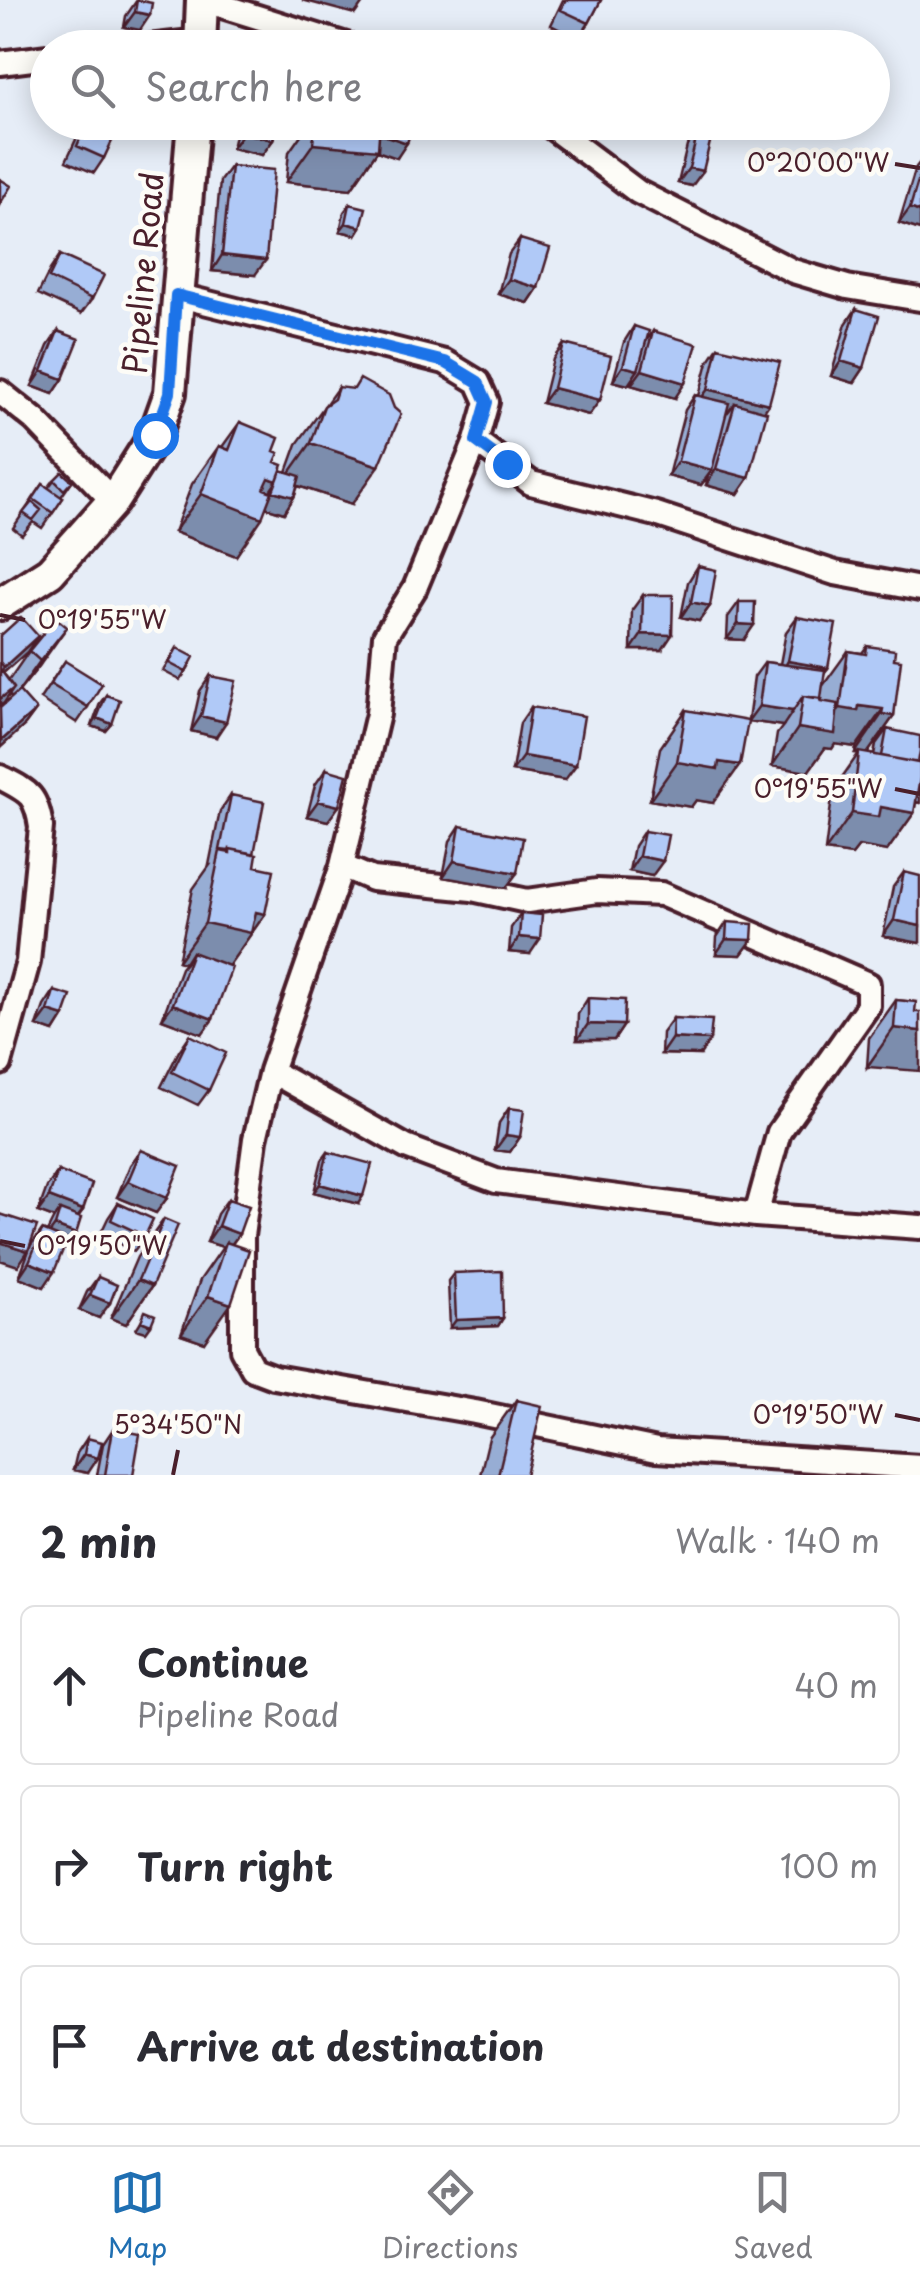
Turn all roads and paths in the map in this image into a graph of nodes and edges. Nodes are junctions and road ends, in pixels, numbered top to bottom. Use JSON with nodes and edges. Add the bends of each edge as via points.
{"nodes":[{"id":1,"x":202,"y":0,"type":"edge"},
{"id":2,"x":201,"y":30,"type":"edge"},
{"id":3,"x":298,"y":30,"type":"edge"},
{"id":4,"x":30,"y":59,"type":"edge"},
{"id":5,"x":0,"y":63,"type":"edge"},
{"id":6,"x":191,"y":140,"type":"edge"},
{"id":7,"x":569,"y":140,"type":"edge"},
{"id":8,"x":176,"y":295,"type":"junction"},
{"id":9,"x":920,"y":299,"type":"edge"},
{"id":10,"x":0,"y":392,"type":"edge"},
{"id":11,"x":476,"y":441,"type":"junction"},
{"id":12,"x":113,"y":500,"type":"junction"},
{"id":13,"x":920,"y":589,"type":"edge"},
{"id":14,"x":0,"y":604,"type":"edge"},
{"id":15,"x":0,"y":778,"type":"edge"},
{"id":16,"x":342,"y":866,"type":"junction"},
{"id":17,"x":0,"y":1063,"type":"edge"},
{"id":18,"x":270,"y":1070,"type":"junction"},
{"id":19,"x":756,"y":1215,"type":"junction"},
{"id":20,"x":920,"y":1226,"type":"edge"},
{"id":21,"x":920,"y":1467,"type":"edge"}],
"edges":[{"from":1,"to":2,"type":"street"},
{"from":1,"to":3,"type":"street"},
{"from":4,"to":5,"type":"street"},
{"from":6,"to":8,"type":"street","name":"Pipeline Road"},
{"from":7,"to":9,"type":"street","via":[[638,192],[793,272]]},
{"from":8,"to":11,"type":"street","via":[[445,362],[478,382],[487,402]]},
{"from":8,"to":12,"type":"street","name":"Pipeline Road","via":[[170,393],[155,435]]},
{"from":10,"to":12,"type":"street"},
{"from":11,"to":13,"type":"street","via":[[531,483],[656,514],[835,573]]},
{"from":11,"to":16,"type":"street","via":[[415,588],[385,636],[378,714]]},
{"from":12,"to":14,"type":"street","name":"Pipeline Road","via":[[50,572]]},
{"from":15,"to":17,"type":"street","via":[[31,794],[41,827],[28,962]]},
{"from":16,"to":18,"type":"street"},
{"from":16,"to":19,"type":"street","via":[[372,879],[527,902],[597,891],[661,894],[868,984],[868,1006],[780,1132]]},
{"from":18,"to":19,"type":"street","via":[[406,1147],[496,1180]]},
{"from":18,"to":21,"type":"street","via":[[242,1236],[242,1350],[253,1368],[656,1450]]},
{"from":19,"to":20,"type":"street"}]}
